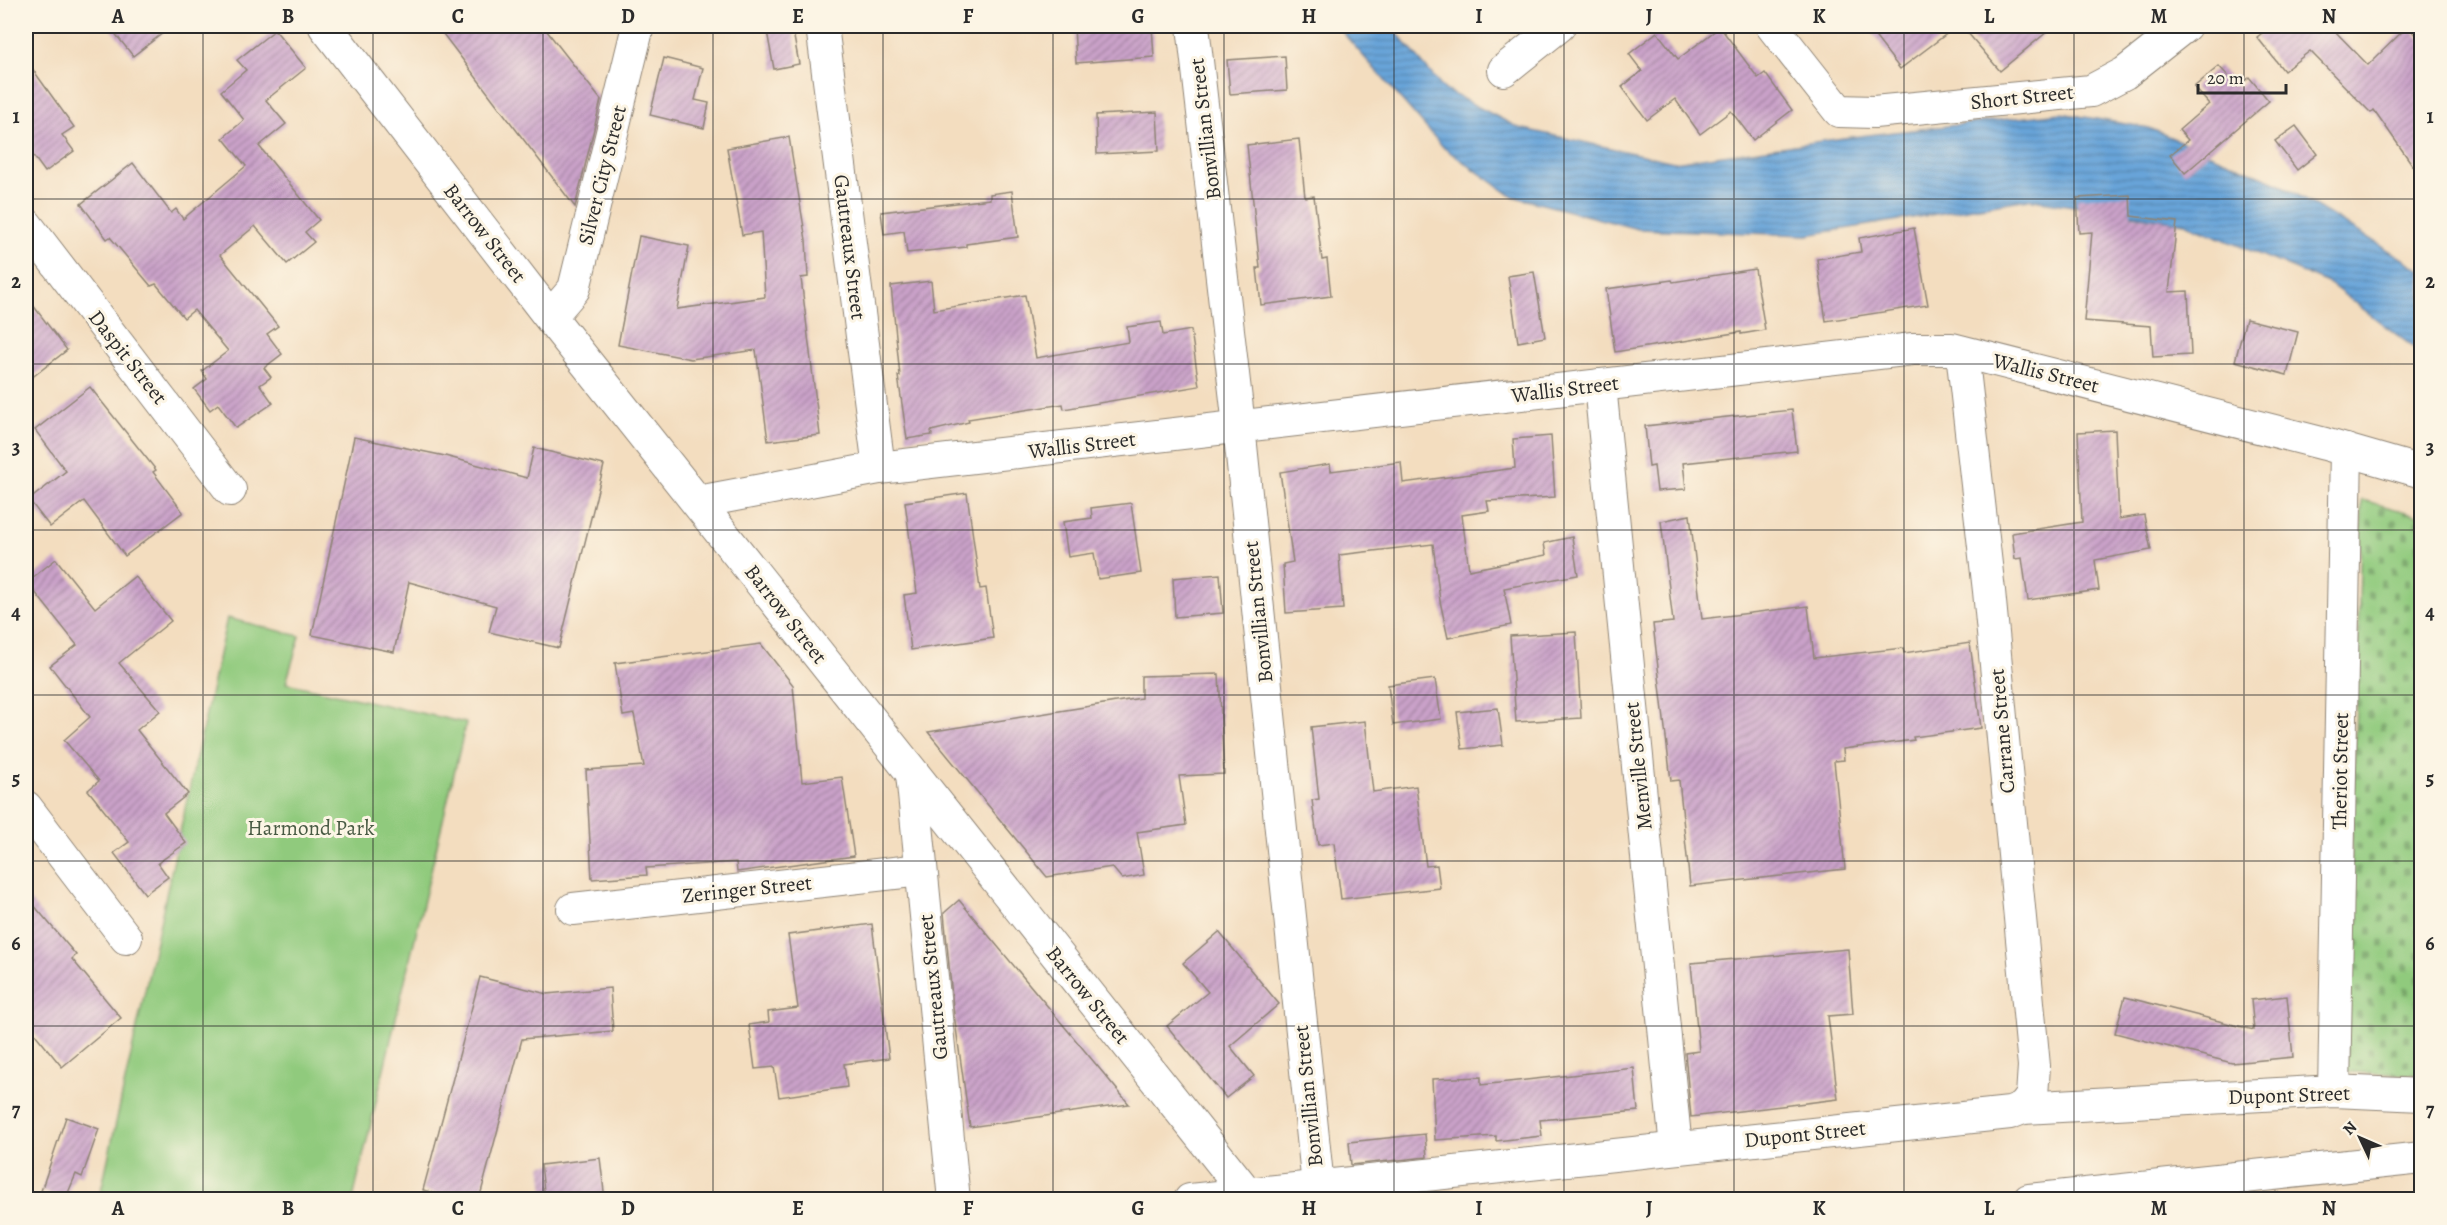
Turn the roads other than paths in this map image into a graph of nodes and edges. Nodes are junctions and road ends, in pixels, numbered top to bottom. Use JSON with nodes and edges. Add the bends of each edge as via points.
{"nodes":[{"id":1,"x":326,"y":26,"type":"edge"},
{"id":2,"x":638,"y":26,"type":"edge"},
{"id":3,"x":822,"y":26,"type":"edge"},
{"id":4,"x":1193,"y":26,"type":"edge"},
{"id":5,"x":1559,"y":26,"type":"edge"},
{"id":6,"x":1772,"y":26,"type":"edge"},
{"id":7,"x":2185,"y":26,"type":"edge"},
{"id":8,"x":1504,"y":70,"type":"dead end"},
{"id":9,"x":26,"y":224,"type":"edge"},
{"id":10,"x":550,"y":317,"type":"junction"},
{"id":11,"x":1962,"y":352,"type":"junction"},
{"id":12,"x":1600,"y":385,"type":"junction"},
{"id":13,"x":1239,"y":426,"type":"junction"},
{"id":14,"x":2346,"y":450,"type":"junction"},
{"id":15,"x":879,"y":468,"type":"junction"},
{"id":16,"x":2421,"y":472,"type":"edge"},
{"id":17,"x":230,"y":490,"type":"dead end"},
{"id":18,"x":698,"y":502,"type":"junction"},
{"id":19,"x":912,"y":774,"type":"junction"},
{"id":20,"x":26,"y":807,"type":"edge"},
{"id":21,"x":921,"y":870,"type":"junction"},
{"id":22,"x":573,"y":909,"type":"dead end"},
{"id":23,"x":126,"y":938,"type":"dead end"},
{"id":24,"x":2334,"y":1091,"type":"junction"},
{"id":25,"x":2421,"y":1095,"type":"edge"},
{"id":26,"x":2023,"y":1108,"type":"junction"},
{"id":27,"x":1676,"y":1148,"type":"junction"},
{"id":28,"x":2421,"y":1158,"type":"edge"},
{"id":29,"x":1318,"y":1193,"type":"edge"},
{"id":30,"x":2135,"y":1194,"type":"edge"},
{"id":31,"x":1249,"y":1196,"type":"edge"},
{"id":32,"x":954,"y":1200,"type":"edge"},
{"id":33,"x":1190,"y":1200,"type":"edge"},
{"id":34,"x":2029,"y":1200,"type":"edge"}],
"edges":[{"from":1,"to":10,"type":"main road","name":"Barrow Street"},
{"from":2,"to":10,"type":"street","name":"Silver City Street","via":[[574,289]]},
{"from":3,"to":15,"type":"street","name":"Gautreaux Street"},
{"from":4,"to":13,"type":"street","name":"Bonvillian Street"},
{"from":5,"to":8,"type":"street"},
{"from":6,"to":7,"type":"street","name":"Short Street","via":[[1839,111],[1874,112],[2091,91],[2125,73]]},
{"from":9,"to":17,"type":"street","name":"Daspit Street"},
{"from":10,"to":18,"type":"main road","name":"Barrow Street"},
{"from":11,"to":12,"type":"street","name":"Wallis Street","via":[[1913,349]]},
{"from":11,"to":14,"type":"street","name":"Wallis Street"},
{"from":11,"to":26,"type":"street","name":"Carrane Street","via":[[2034,1066],[2032,1096]]},
{"from":12,"to":13,"type":"street","name":"Wallis Street"},
{"from":12,"to":27,"type":"street","name":"Menville Street"},
{"from":13,"to":15,"type":"street","name":"Wallis Street"},
{"from":13,"to":29,"type":"street","name":"Bonvillian Street"},
{"from":14,"to":16,"type":"street","name":"Wallis Street"},
{"from":14,"to":24,"type":"street","name":"Theriot Street"},
{"from":15,"to":18,"type":"street","name":"Wallis Street"},
{"from":18,"to":19,"type":"main road","name":"Barrow Street"},
{"from":19,"to":21,"type":"street","name":"Gautreaux Street"},
{"from":19,"to":31,"type":"main road","name":"Barrow Street"},
{"from":20,"to":23,"type":"street"},
{"from":21,"to":22,"type":"street","name":"Zeringer Street"},
{"from":21,"to":32,"type":"street","name":"Gautreaux Street"},
{"from":24,"to":25,"type":"street","name":"Dupont Street"},
{"from":24,"to":26,"type":"street","name":"Dupont Street"},
{"from":26,"to":27,"type":"street","name":"Dupont Street","via":[[2010,1113]]},
{"from":27,"to":29,"type":"street","name":"Dupont Street"},
{"from":28,"to":30,"type":"street"},
{"from":29,"to":31,"type":"street","name":"Dupont Street"},
{"from":30,"to":34,"type":"street"},
{"from":31,"to":33,"type":"street","name":"Dupont Street"}]}
